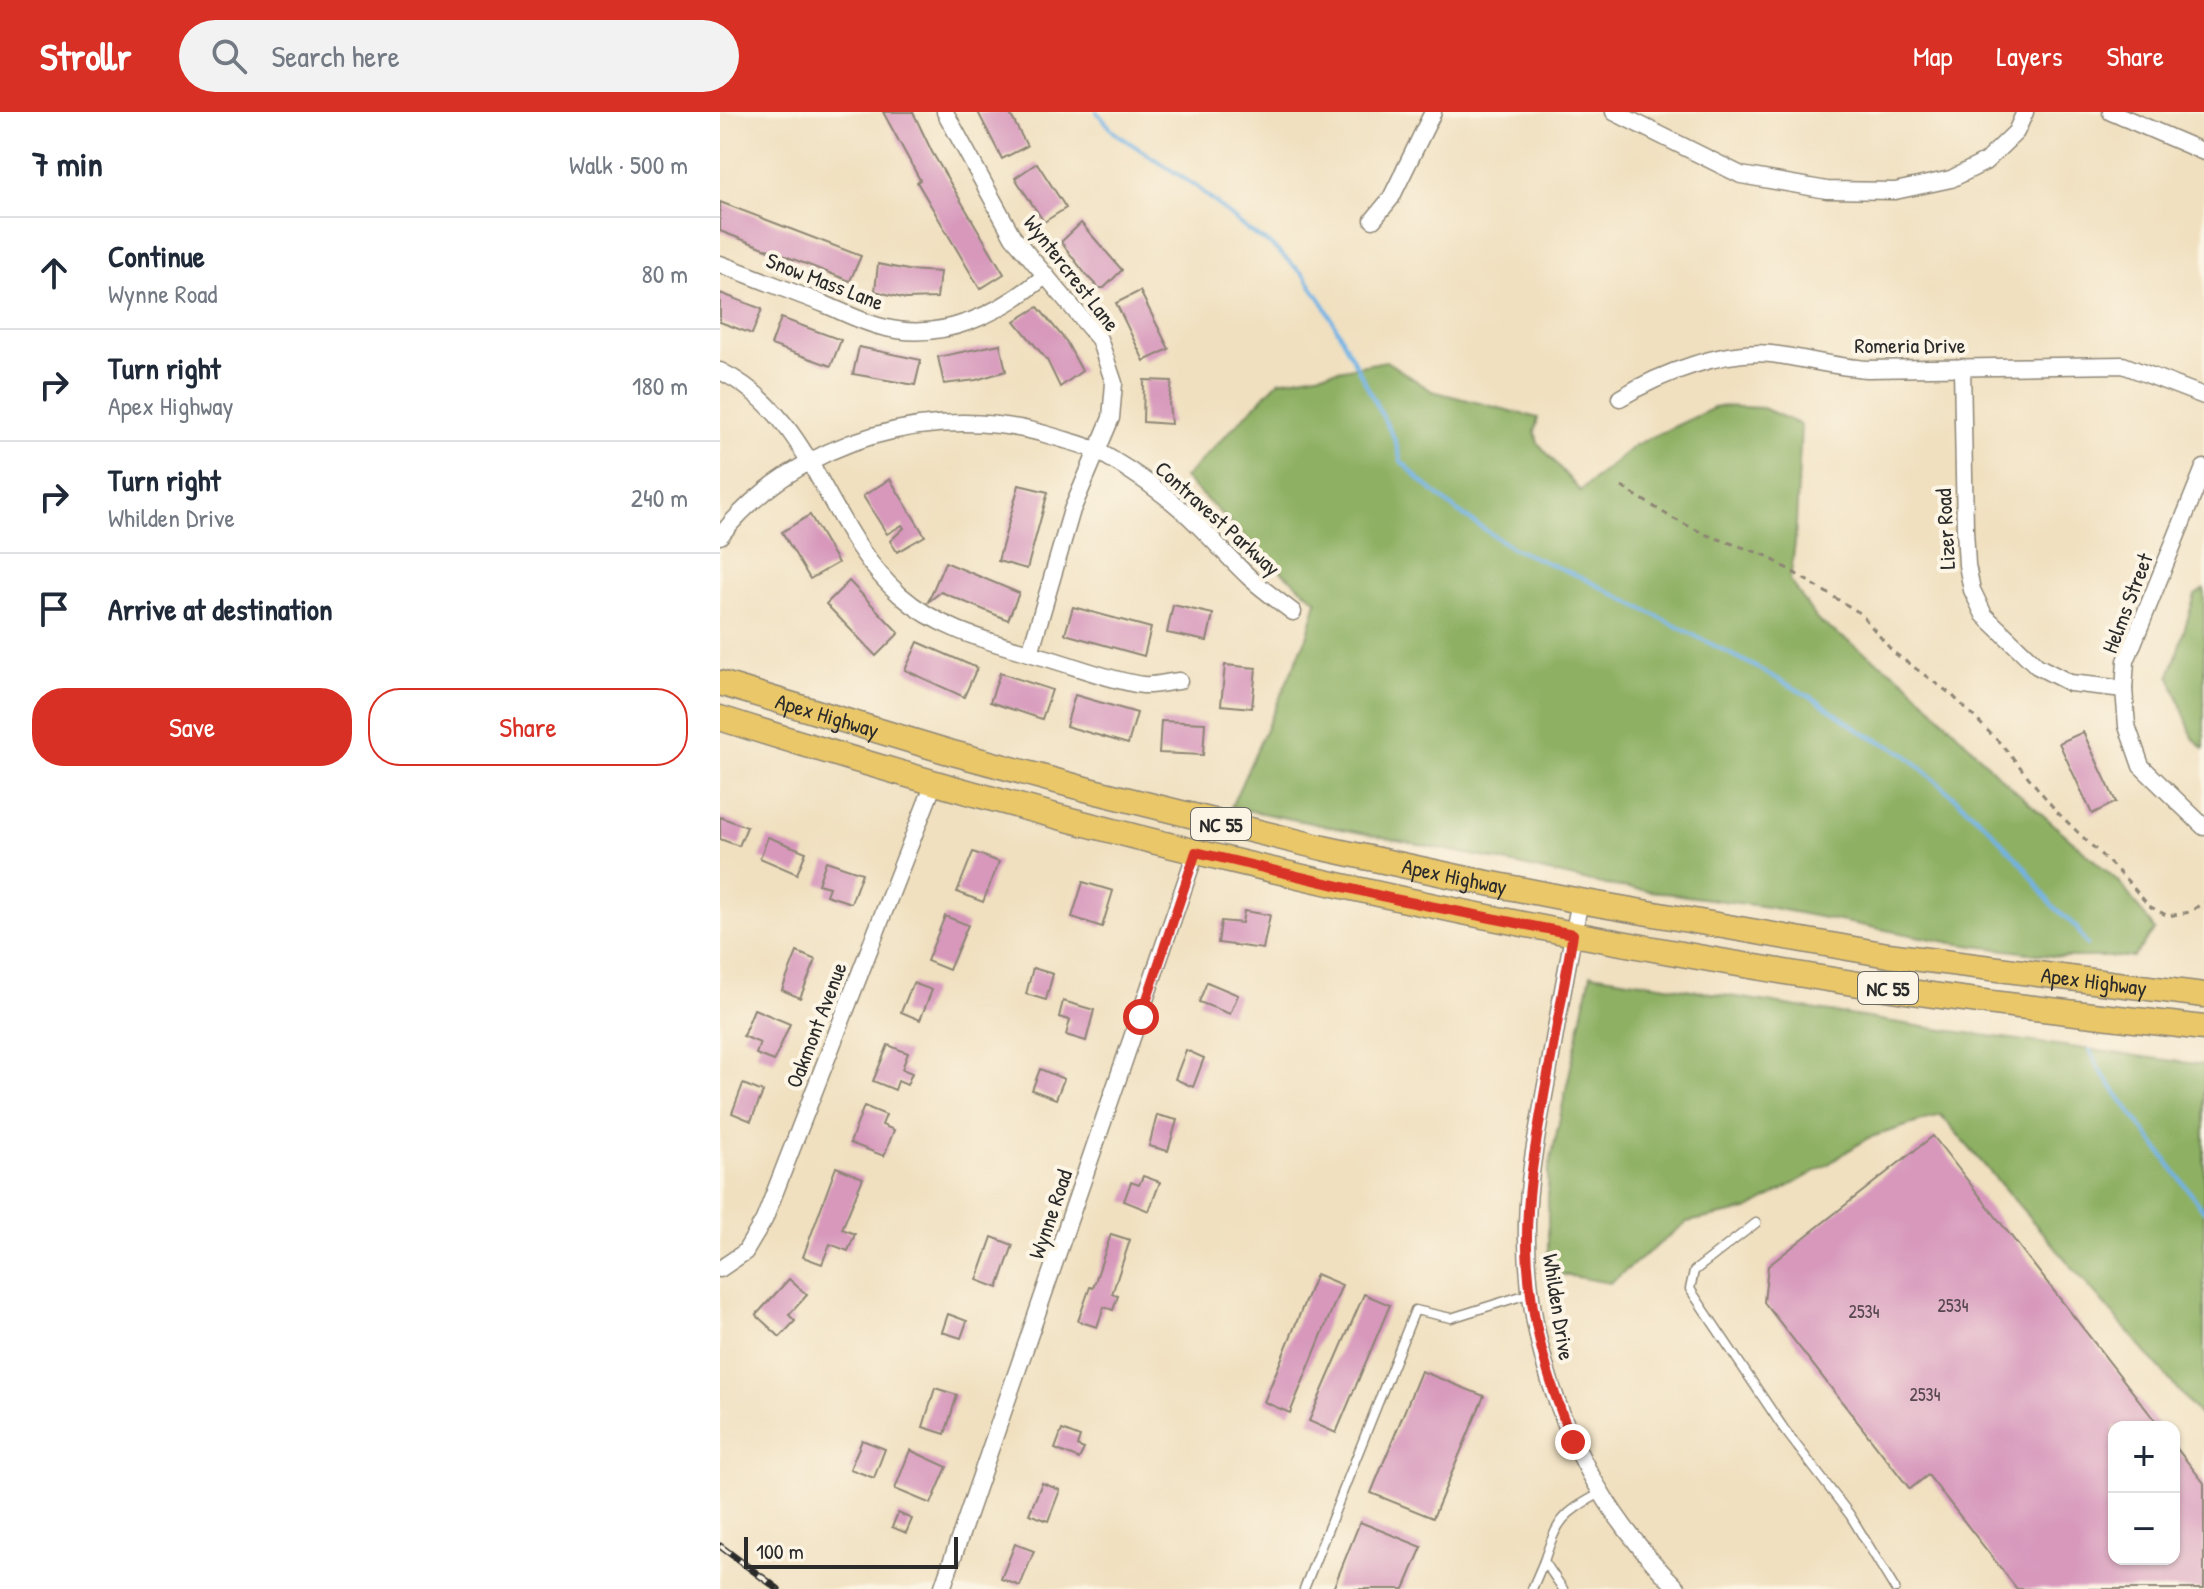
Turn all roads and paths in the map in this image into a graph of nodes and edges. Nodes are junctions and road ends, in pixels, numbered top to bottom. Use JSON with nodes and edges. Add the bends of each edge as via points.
{"nodes":[{"id":1,"x":945,"y":112,"type":"edge"},
{"id":2,"x":1433,"y":112,"type":"edge"},
{"id":3,"x":1614,"y":112,"type":"edge"},
{"id":4,"x":2025,"y":112,"type":"edge"},
{"id":5,"x":2111,"y":112,"type":"edge"},
{"id":6,"x":2204,"y":152,"type":"edge"},
{"id":7,"x":1373,"y":220,"type":"dead end"},
{"id":8,"x":720,"y":264,"type":"edge"},
{"id":9,"x":1046,"y":275,"type":"junction"},
{"id":10,"x":1962,"y":367,"type":"junction"},
{"id":11,"x":720,"y":371,"type":"edge"},
{"id":12,"x":2204,"y":396,"type":"edge"},
{"id":13,"x":1620,"y":398,"type":"dead end"},
{"id":14,"x":1098,"y":451,"type":"junction"},
{"id":15,"x":809,"y":460,"type":"junction"},
{"id":16,"x":2204,"y":468,"type":"edge"},
{"id":17,"x":1622,"y":487,"type":"dead end"},
{"id":18,"x":720,"y":536,"type":"edge"},
{"id":19,"x":1293,"y":612,"type":"dead end"},
{"id":20,"x":1030,"y":653,"type":"junction"},
{"id":21,"x":1179,"y":681,"type":"dead end"},
{"id":22,"x":720,"y":683,"type":"edge"},
{"id":23,"x":2124,"y":689,"type":"junction"},
{"id":24,"x":720,"y":718,"type":"edge"},
{"id":25,"x":934,"y":783,"type":"junction"},
{"id":26,"x":2204,"y":827,"type":"edge"},
{"id":27,"x":1196,"y":852,"type":"junction"},
{"id":28,"x":1580,"y":901,"type":"junction"},
{"id":29,"x":2204,"y":902,"type":"edge"},
{"id":30,"x":1573,"y":934,"type":"junction"},
{"id":31,"x":2204,"y":995,"type":"edge"},
{"id":32,"x":2204,"y":1028,"type":"edge"},
{"id":33,"x":1756,"y":1223,"type":"dead end"},
{"id":34,"x":720,"y":1269,"type":"edge"},
{"id":35,"x":1531,"y":1293,"type":"junction"},
{"id":36,"x":1601,"y":1493,"type":"junction"},
{"id":37,"x":1544,"y":1561,"type":"junction"},
{"id":38,"x":942,"y":1589,"type":"edge"},
{"id":39,"x":1304,"y":1589,"type":"edge"},
{"id":40,"x":1532,"y":1589,"type":"edge"},
{"id":41,"x":1563,"y":1589,"type":"edge"},
{"id":42,"x":1678,"y":1589,"type":"edge"},
{"id":43,"x":1895,"y":1589,"type":"edge"}],
"edges":[{"from":1,"to":9,"type":"street","name":"Wyntercrest Lane","via":[[1013,237]]},
{"from":2,"to":7,"type":"street","via":[[1391,198]]},
{"from":3,"to":4,"type":"street","via":[[1741,175],[1827,190],[1895,191],[1951,179],[1985,162],[2016,132]]},
{"from":5,"to":6,"type":"street"},
{"from":8,"to":9,"type":"street","name":"Snow Mass Lane","via":[[883,327],[918,330],[953,327],[988,315]]},
{"from":9,"to":14,"type":"street","name":"Wyntercrest Lane","via":[[1099,339],[1107,359],[1114,383],[1111,418]]},
{"from":10,"to":12,"type":"street","name":"Romeria Drive","via":[[2123,365]]},
{"from":10,"to":13,"type":"street","name":"Romeria Drive","via":[[1839,367],[1749,354],[1649,380]]},
{"from":10,"to":23,"type":"street","name":"Lizer Road","via":[[1967,565],[1984,615],[2037,666],[2070,683]]},
{"from":11,"to":15,"type":"street","via":[[770,405]]},
{"from":14,"to":15,"type":"street","name":"Contravest Parkway","via":[[991,422],[947,423],[910,426]]},
{"from":14,"to":19,"type":"street","name":"Contravest Parkway","via":[[1146,481]]},
{"from":14,"to":20,"type":"street","name":"Wyntercrest Lane","via":[[1072,510]]},
{"from":15,"to":18,"type":"street","name":"Contravest Parkway"},
{"from":15,"to":20,"type":"street","via":[[855,542],[900,595],[932,619],[967,635]]},
{"from":16,"to":23,"type":"street","name":"Helms Street","via":[[2126,661]]},
{"from":17,"to":29,"type":"path","via":[[1707,535],[1765,555],[1860,613],[1893,652],[1952,695],[2003,746],[2057,812],[2149,906],[2168,916],[2190,912]]},
{"from":20,"to":21,"type":"street","via":[[1144,685]]},
{"from":22,"to":28,"type":"main road","name":"Apex Highway","number":"NC 55","via":[[949,752],[1194,817]]},
{"from":23,"to":26,"type":"street","name":"Helms Street","via":[[2127,726],[2141,766]]},
{"from":24,"to":25,"type":"main road","name":"Apex Highway","number":"NC 55"},
{"from":25,"to":27,"type":"main road","name":"Apex Highway","number":"NC 55"},
{"from":25,"to":34,"type":"street","name":"Oakmont Avenue","via":[[764,1220],[745,1252]]},
{"from":27,"to":30,"type":"main road","name":"Apex Highway","number":"NC 55"},
{"from":27,"to":38,"type":"street","name":"Wynne Road"},
{"from":28,"to":30,"type":"street","name":"Whilden Drive"},
{"from":28,"to":31,"type":"main road","name":"Apex Highway","number":"NC 55","via":[[1888,955]]},
{"from":30,"to":32,"type":"main road","name":"Apex Highway","number":"NC 55","via":[[1880,987]]},
{"from":30,"to":35,"type":"street","name":"Whilden Drive","via":[[1533,1156],[1527,1225]]},
{"from":33,"to":43,"type":"lane","via":[[1694,1271],[1690,1289],[1784,1429],[1850,1515]]},
{"from":35,"to":36,"type":"street","name":"Whilden Drive","via":[[1557,1403]]},
{"from":35,"to":39,"type":"lane","via":[[1451,1318],[1415,1310]]},
{"from":36,"to":37,"type":"lane","via":[[1556,1525]]},
{"from":36,"to":42,"type":"street","name":"Whilden Drive"},
{"from":37,"to":40,"type":"lane"},
{"from":37,"to":41,"type":"lane"}]}
